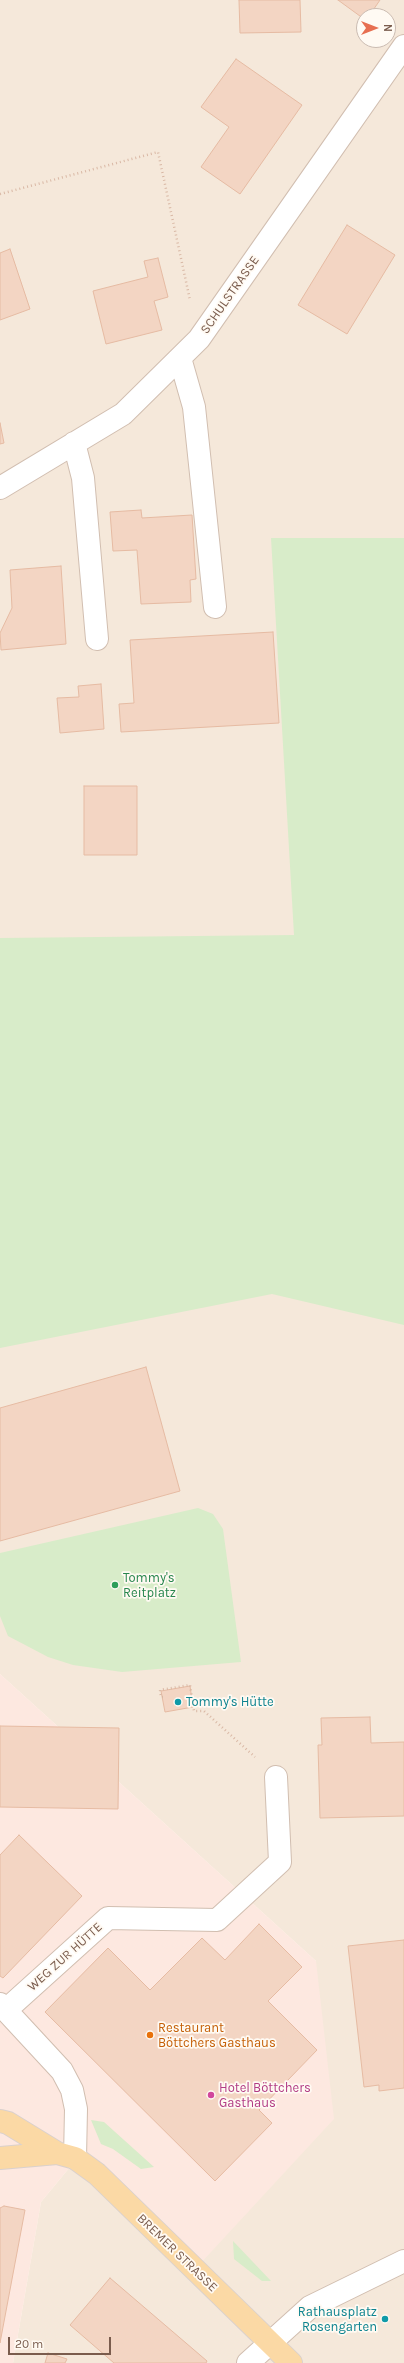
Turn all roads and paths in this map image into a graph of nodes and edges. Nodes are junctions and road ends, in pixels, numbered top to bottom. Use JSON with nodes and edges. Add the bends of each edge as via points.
{"nodes":[{"id":1,"x":404,"y":46,"type":"edge"},
{"id":2,"x":0,"y":194,"type":"edge"},
{"id":3,"x":199,"y":339,"type":"junction"},
{"id":4,"x":180,"y":358,"type":"junction"},
{"id":5,"x":74,"y":443,"type":"junction"},
{"id":6,"x":0,"y":488,"type":"edge"},
{"id":7,"x":215,"y":607,"type":"dead end"},
{"id":8,"x":97,"y":639,"type":"dead end"},
{"id":9,"x":162,"y":1697,"type":"dead end"},
{"id":10,"x":276,"y":1777,"type":"joint"},
{"id":11,"x":3,"y":2007,"type":"edge"},
{"id":12,"x":0,"y":2121,"type":"edge"},
{"id":13,"x":66,"y":2155,"type":"junction"},
{"id":14,"x":0,"y":2158,"type":"edge"},
{"id":15,"x":404,"y":2261,"type":"edge"},
{"id":16,"x":269,"y":2342,"type":"junction"},
{"id":17,"x":248,"y":2363,"type":"edge"},
{"id":18,"x":291,"y":2363,"type":"edge"}],
"edges":[{"from":1,"to":3,"type":"street","name":"SCHULSTRASSE"},
{"from":2,"to":3,"type":"path","via":[[158,152]]},
{"from":3,"to":4,"type":"street","name":"SCHULSTRASSE"},
{"from":4,"to":5,"type":"street","name":"SCHULSTRASSE","via":[[123,414]]},
{"from":4,"to":7,"type":"street","via":[[194,407]]},
{"from":5,"to":6,"type":"street","name":"SCHULSTRASSE"},
{"from":5,"to":8,"type":"street","via":[[83,478]]},
{"from":9,"to":10,"type":"path","via":[[160,1690],[190,1685],[194,1711],[204,1711]]},
{"from":10,"to":11,"type":"street","name":"WEG ZUR HÜTTE","via":[[280,1862],[217,1920],[108,1918]]},
{"from":11,"to":13,"type":"street","via":[[62,2071],[72,2090],[76,2109]]},
{"from":12,"to":13,"type":"main road","name":"BREMER STRASSE"},
{"from":13,"to":14,"type":"main road"},
{"from":13,"to":16,"type":"main road","name":"BREMER STRASSE","via":[[97,2174]]},
{"from":15,"to":16,"type":"street","via":[[310,2307]]},
{"from":16,"to":17,"type":"street"},
{"from":16,"to":18,"type":"main road","name":"BREMER STRASSE"}]}
